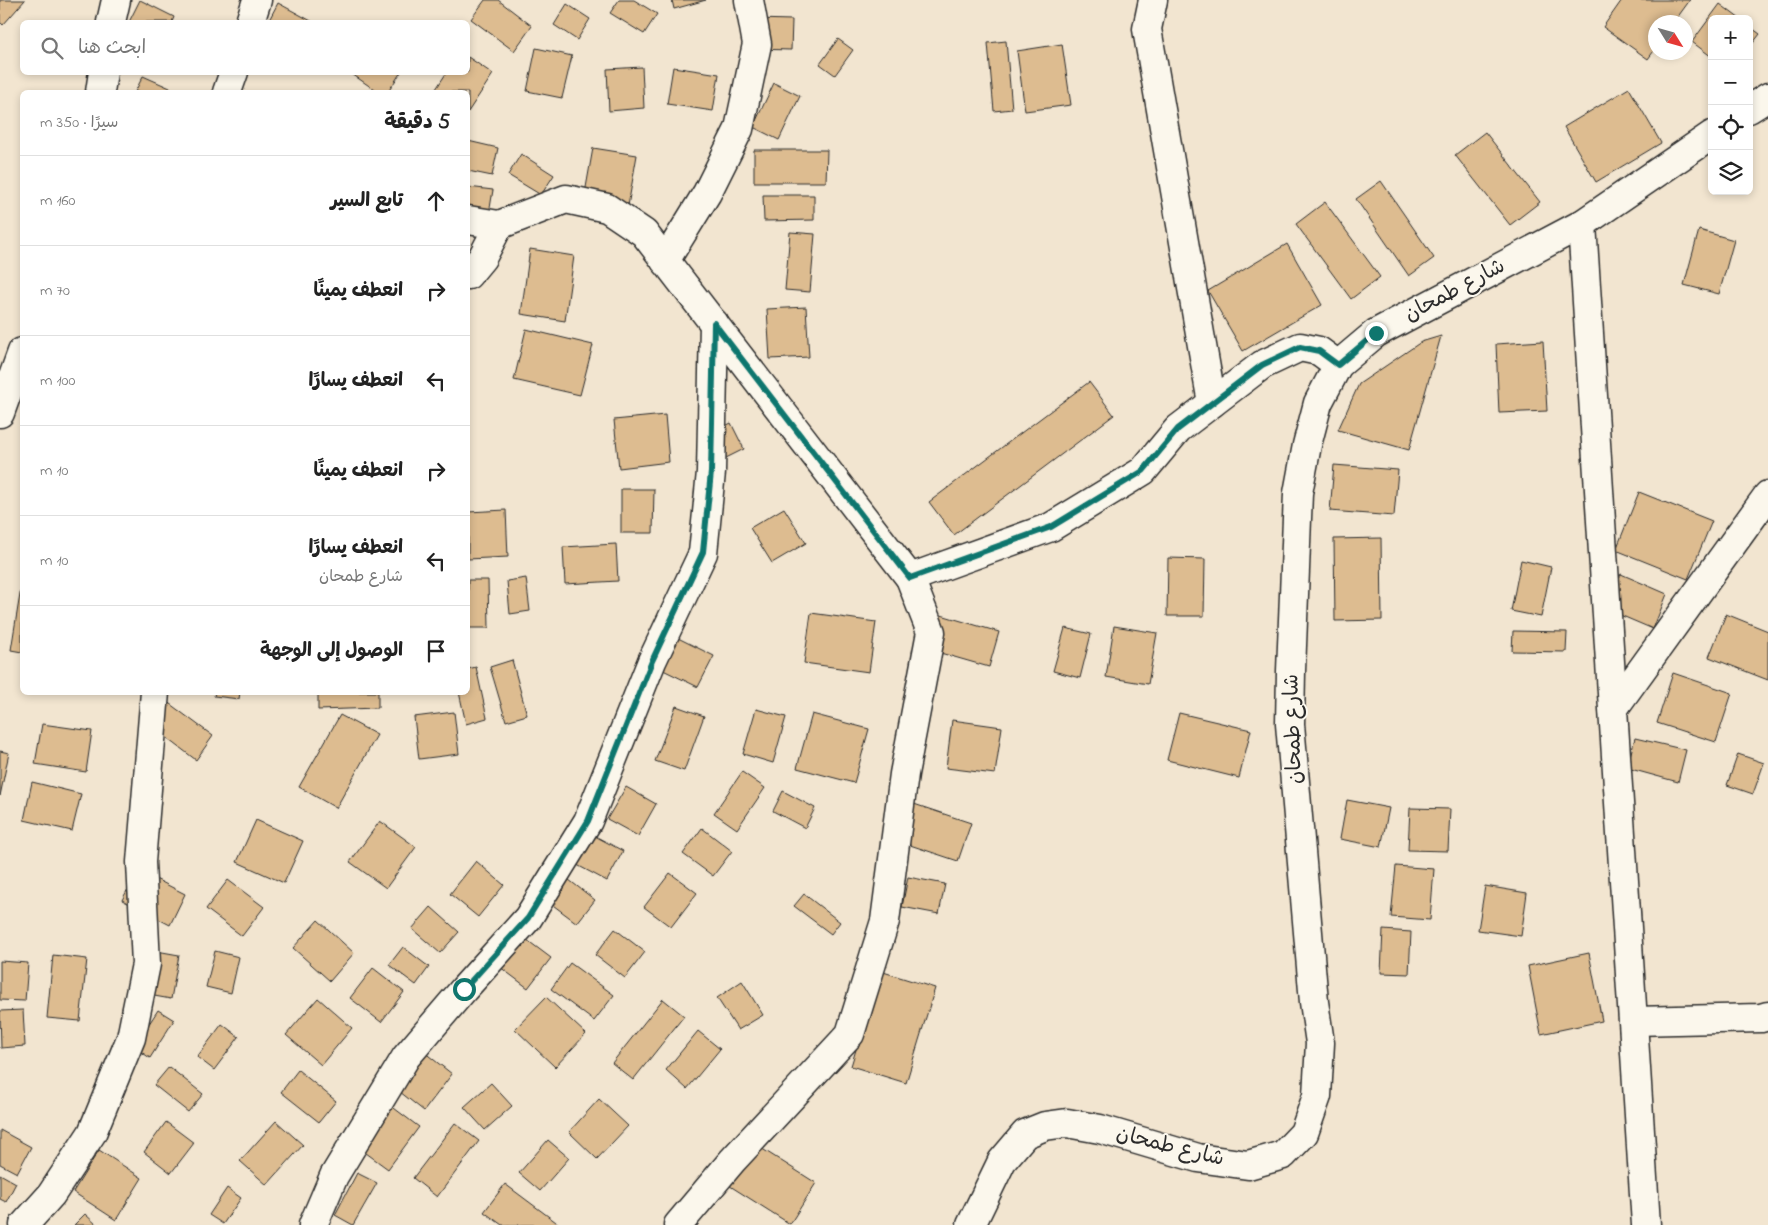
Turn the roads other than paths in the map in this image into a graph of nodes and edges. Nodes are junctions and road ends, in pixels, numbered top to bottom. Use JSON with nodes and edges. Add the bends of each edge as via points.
{"nodes":[{"id":1,"x":116,"y":0,"type":"edge"},
{"id":2,"x":257,"y":0,"type":"edge"},
{"id":3,"x":749,"y":0,"type":"edge"},
{"id":4,"x":1153,"y":0,"type":"edge"},
{"id":5,"x":112,"y":20,"type":"edge"},
{"id":6,"x":251,"y":20,"type":"edge"},
{"id":7,"x":103,"y":75,"type":"edge"},
{"id":8,"x":233,"y":75,"type":"edge"},
{"id":9,"x":100,"y":90,"type":"edge"},
{"id":10,"x":228,"y":90,"type":"edge"},
{"id":11,"x":1768,"y":97,"type":"edge"},
{"id":12,"x":1753,"y":106,"type":"edge"},
{"id":13,"x":1708,"y":138,"type":"edge"},
{"id":14,"x":470,"y":220,"type":"edge"},
{"id":15,"x":499,"y":224,"type":"junction"},
{"id":16,"x":1582,"y":224,"type":"junction"},
{"id":17,"x":665,"y":260,"type":"junction"},
{"id":18,"x":470,"y":272,"type":"edge"},
{"id":19,"x":714,"y":323,"type":"junction"},
{"id":20,"x":13,"y":361,"type":"edge"},
{"id":21,"x":1338,"y":365,"type":"junction"},
{"id":22,"x":1212,"y":403,"type":"junction"},
{"id":23,"x":0,"y":413,"type":"edge"},
{"id":24,"x":1768,"y":495,"type":"edge"},
{"id":25,"x":910,"y":578,"type":"junction"},
{"id":26,"x":155,"y":695,"type":"edge"},
{"id":27,"x":1614,"y":708,"type":"junction"},
{"id":28,"x":1768,"y":1016,"type":"edge"},
{"id":29,"x":1634,"y":1021,"type":"junction"},
{"id":30,"x":334,"y":1176,"type":"junction"},
{"id":31,"x":24,"y":1225,"type":"edge"},
{"id":32,"x":293,"y":1225,"type":"edge"},
{"id":33,"x":312,"y":1225,"type":"edge"},
{"id":34,"x":678,"y":1225,"type":"edge"},
{"id":35,"x":971,"y":1225,"type":"edge"},
{"id":36,"x":1646,"y":1225,"type":"edge"}],
"edges":[{"from":1,"to":5,"type":"street"},
{"from":2,"to":6,"type":"street"},
{"from":3,"to":17,"type":"street","via":[[756,44],[739,129],[707,193]]},
{"from":4,"to":22,"type":"street","via":[[1147,29]]},
{"from":7,"to":9,"type":"street"},
{"from":8,"to":10,"type":"street"},
{"from":11,"to":12,"type":"street"},
{"from":13,"to":16,"type":"street","name":"شارع طمحان"},
{"from":14,"to":15,"type":"street"},
{"from":15,"to":17,"type":"street","via":[[566,199],[608,208],[644,233]]},
{"from":15,"to":18,"type":"street","via":[[482,258]]},
{"from":16,"to":21,"type":"street","name":"شارع طمحان","via":[[1376,333]]},
{"from":16,"to":27,"type":"street"},
{"from":17,"to":19,"type":"street"},
{"from":19,"to":25,"type":"street"},
{"from":19,"to":30,"type":"street","via":[[711,472],[703,552],[652,661],[588,821],[528,918],[406,1057]]},
{"from":20,"to":23,"type":"street"},
{"from":21,"to":22,"type":"street","via":[[1319,351],[1300,347],[1262,365]]},
{"from":21,"to":35,"type":"street","name":"شارع طمحان","via":[[1318,403],[1298,493],[1290,671],[1290,724],[1320,1043],[1318,1096],[1304,1133],[1282,1155],[1248,1165],[1198,1158],[1100,1129],[1067,1123],[1045,1126],[1025,1134],[1002,1161]]},
{"from":22,"to":25,"type":"street","via":[[1178,429],[1143,471],[1051,527]]},
{"from":24,"to":27,"type":"street"},
{"from":25,"to":34,"type":"street","via":[[931,632],[904,774],[885,922],[850,1034],[732,1161]]},
{"from":26,"to":31,"type":"street","via":[[141,862],[146,964],[131,1038],[92,1133],[51,1195]]},
{"from":27,"to":29,"type":"street"},
{"from":28,"to":29,"type":"street"},
{"from":29,"to":36,"type":"street"},
{"from":30,"to":32,"type":"street"},
{"from":30,"to":33,"type":"street"}]}
